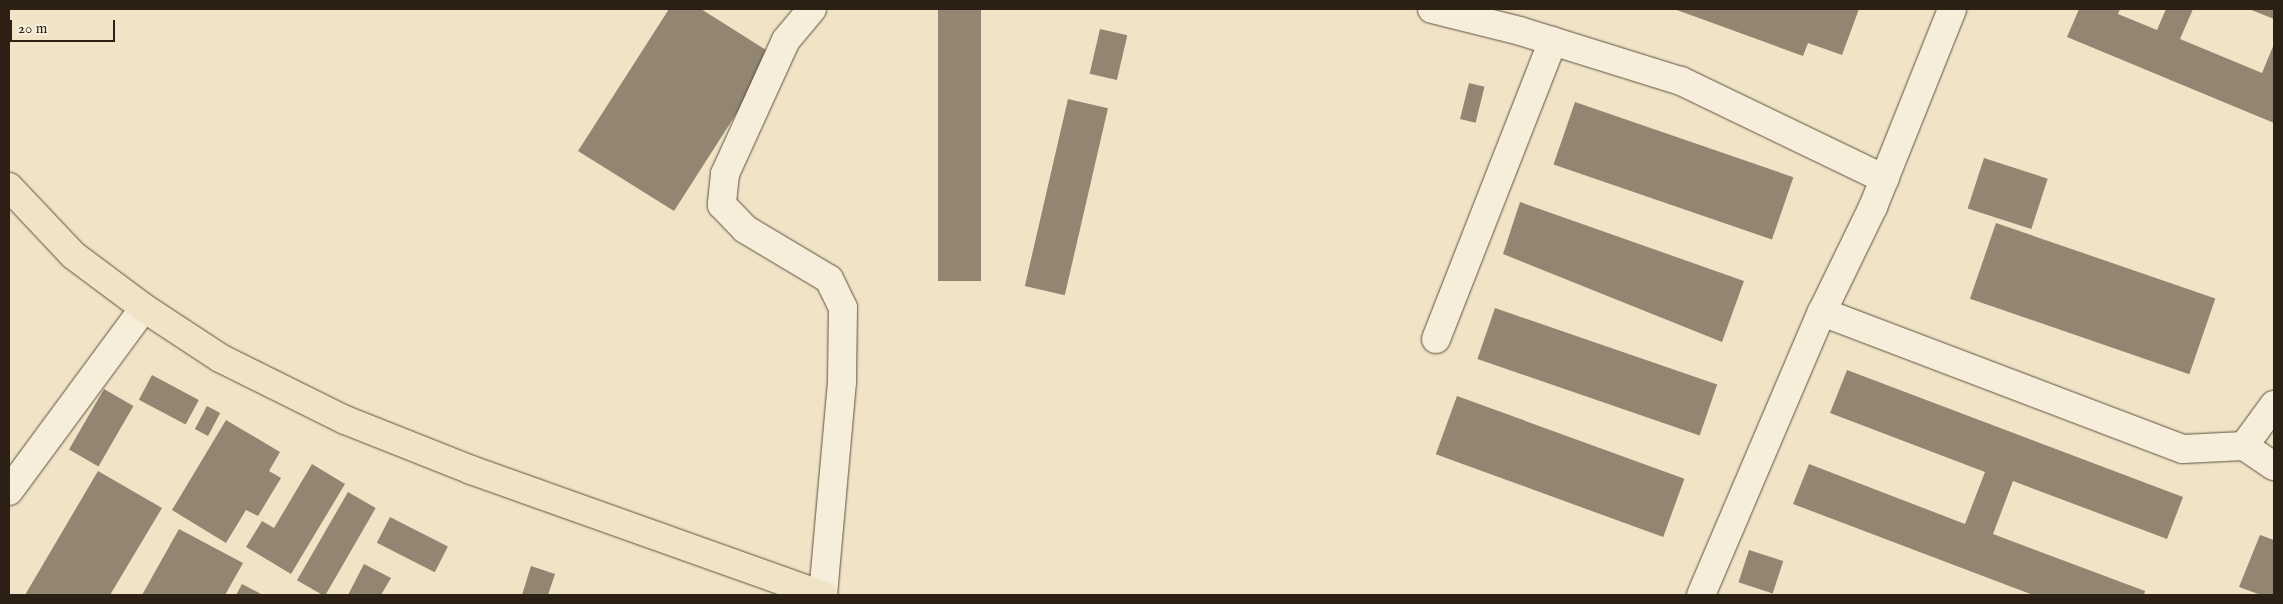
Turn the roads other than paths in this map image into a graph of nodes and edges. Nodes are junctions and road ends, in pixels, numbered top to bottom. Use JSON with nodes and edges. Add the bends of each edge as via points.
{"nodes":[{"id":1,"x":812,"y":9,"type":"edge"},
{"id":2,"x":1432,"y":9,"type":"edge"},
{"id":3,"x":1952,"y":9,"type":"edge"},
{"id":4,"x":1553,"y":41,"type":"junction"},
{"id":5,"x":1884,"y":179,"type":"junction"},
{"id":6,"x":9,"y":187,"type":"edge"},
{"id":7,"x":144,"y":308,"type":"junction"},
{"id":8,"x":1822,"y":312,"type":"junction"},
{"id":9,"x":1436,"y":339,"type":"dead end"},
{"id":10,"x":2274,"y":405,"type":"edge"},
{"id":11,"x":2244,"y":446,"type":"junction"},
{"id":12,"x":2274,"y":466,"type":"edge"},
{"id":13,"x":9,"y":491,"type":"edge"},
{"id":14,"x":1705,"y":594,"type":"edge"},
{"id":15,"x":823,"y":595,"type":"edge"}],
"edges":[{"from":1,"to":15,"type":"street","via":[[786,40],[729,165],[722,205],[745,229],[829,280],[843,308],[842,382]]},
{"from":2,"to":4,"type":"street"},
{"from":3,"to":5,"type":"street"},
{"from":4,"to":5,"type":"street","via":[[1681,81]]},
{"from":4,"to":9,"type":"street"},
{"from":5,"to":8,"type":"street"},
{"from":6,"to":7,"type":"main road","via":[[73,254]]},
{"from":7,"to":13,"type":"street"},
{"from":7,"to":15,"type":"main road","via":[[220,358],[345,420],[471,470]]},
{"from":8,"to":11,"type":"street","via":[[2183,448]]},
{"from":8,"to":14,"type":"street"},
{"from":10,"to":11,"type":"street"},
{"from":11,"to":12,"type":"street"}]}
